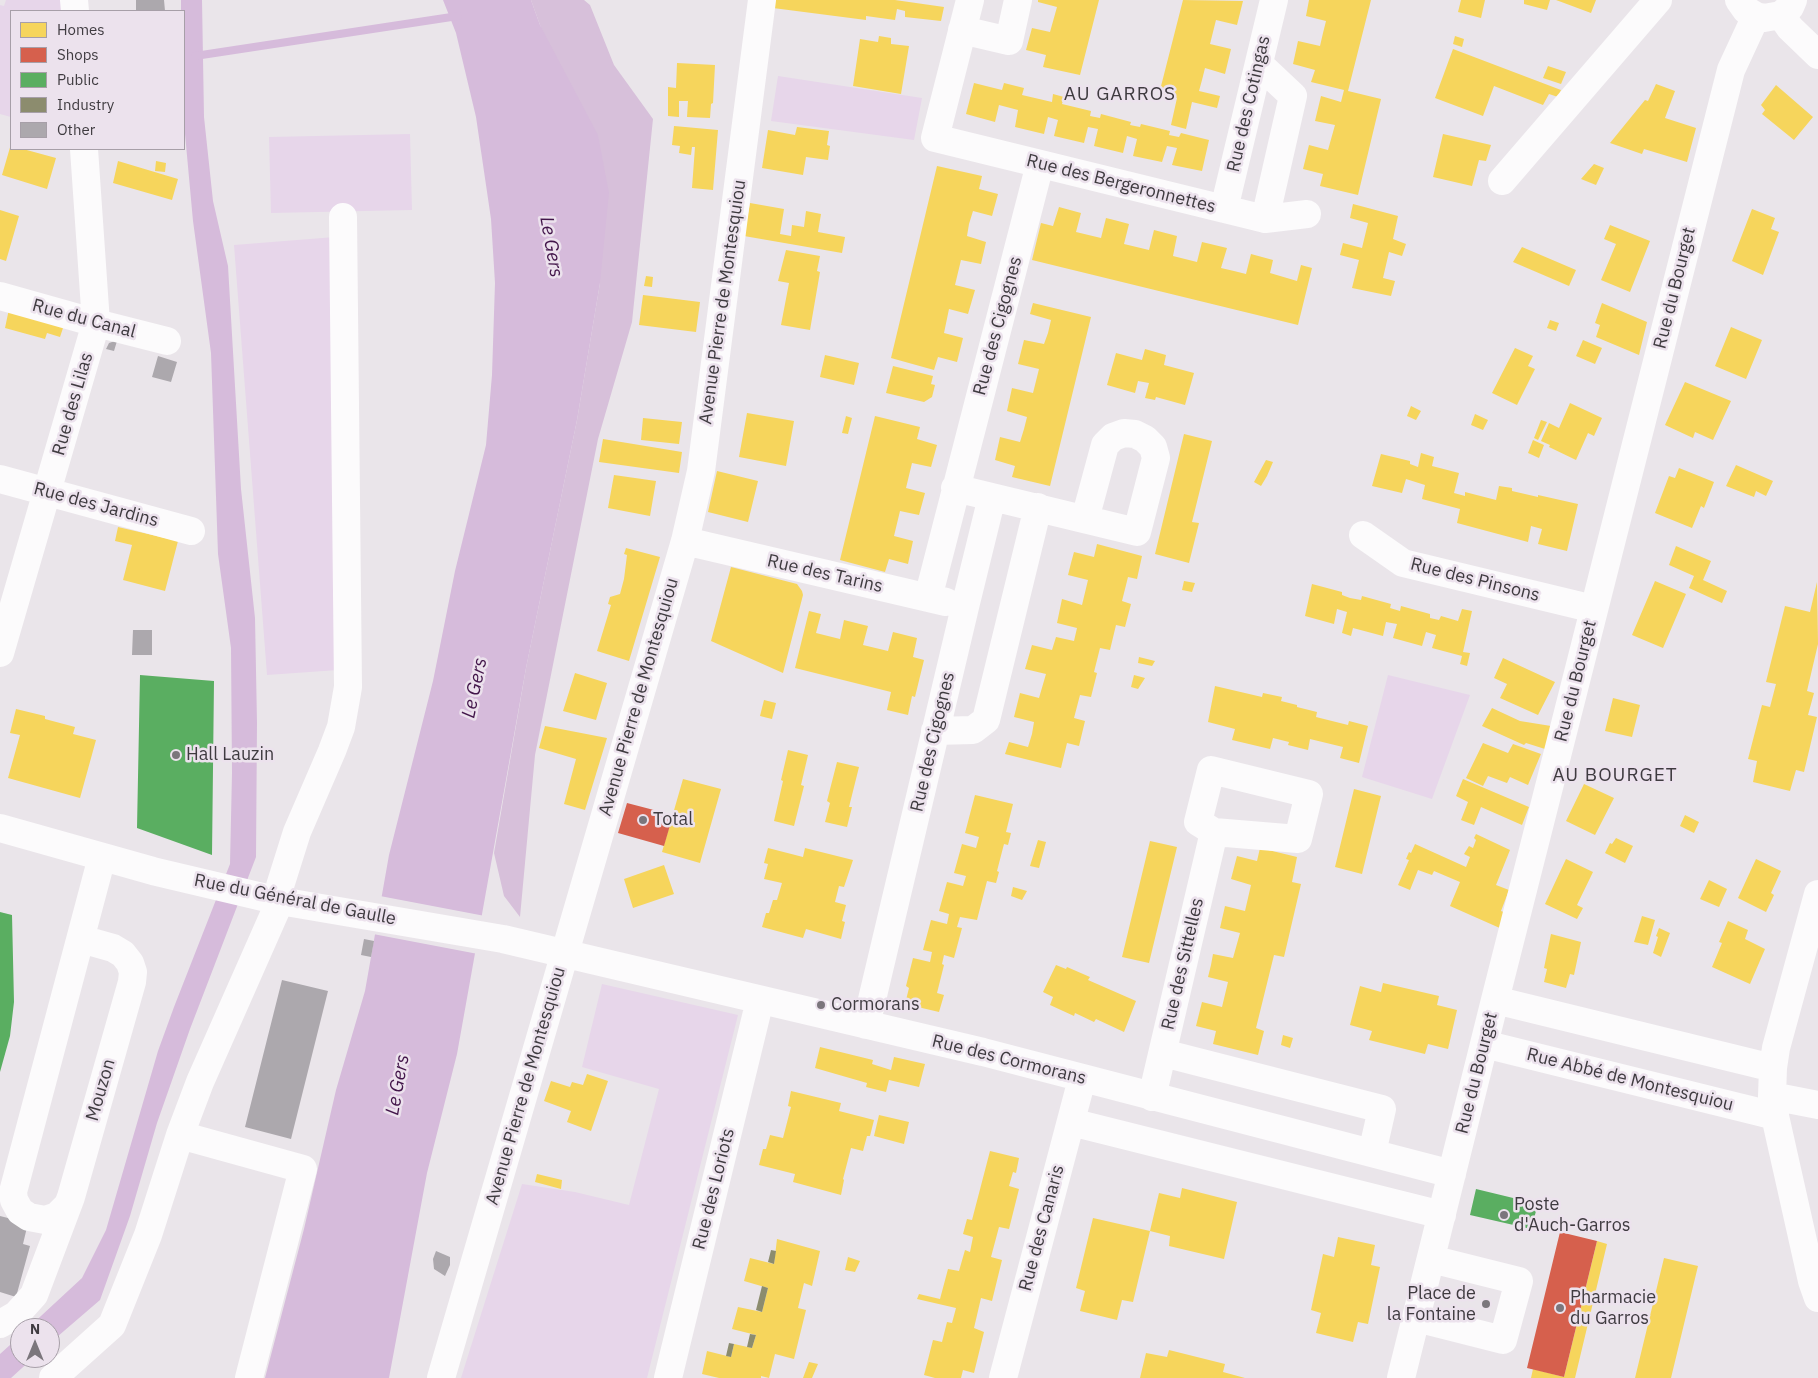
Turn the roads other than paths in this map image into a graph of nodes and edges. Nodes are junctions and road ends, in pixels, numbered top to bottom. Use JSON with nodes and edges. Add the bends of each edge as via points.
{"nodes":[{"id":1,"x":762,"y":0,"type":"edge"},
{"id":2,"x":970,"y":0,"type":"edge"},
{"id":3,"x":1018,"y":0,"type":"edge"},
{"id":4,"x":1274,"y":0,"type":"edge"},
{"id":5,"x":1658,"y":0,"type":"edge"},
{"id":6,"x":1767,"y":8,"type":"edge"},
{"id":7,"x":962,"y":30,"type":"junction"},
{"id":8,"x":1818,"y":55,"type":"edge"},
{"id":9,"x":1259,"y":64,"type":"junction"},
{"id":10,"x":84,"y":150,"type":"edge"},
{"id":11,"x":1040,"y":164,"type":"junction"},
{"id":12,"x":1502,"y":181,"type":"dead end"},
{"id":13,"x":1224,"y":209,"type":"junction"},
{"id":14,"x":1307,"y":214,"type":"dead end"},
{"id":15,"x":343,"y":217,"type":"dead end"},
{"id":16,"x":1265,"y":219,"type":"junction"},
{"id":17,"x":0,"y":296,"type":"edge"},
{"id":18,"x":96,"y":323,"type":"junction"},
{"id":19,"x":167,"y":340,"type":"dead end"},
{"id":20,"x":0,"y":479,"type":"edge"},
{"id":21,"x":955,"y":488,"type":"junction"},
{"id":22,"x":47,"y":492,"type":"junction"},
{"id":23,"x":992,"y":496,"type":"junction"},
{"id":24,"x":1038,"y":508,"type":"junction"},
{"id":25,"x":1086,"y":519,"type":"dead end"},
{"id":26,"x":191,"y":531,"type":"dead end"},
{"id":27,"x":1363,"y":535,"type":"dead end"},
{"id":28,"x":685,"y":541,"type":"junction"},
{"id":29,"x":928,"y":598,"type":"junction"},
{"id":30,"x":964,"y":607,"type":"junction"},
{"id":31,"x":1594,"y":608,"type":"junction"},
{"id":32,"x":0,"y":653,"type":"edge"},
{"id":33,"x":935,"y":732,"type":"junction"},
{"id":34,"x":0,"y":828,"type":"edge"},
{"id":35,"x":1214,"y":832,"type":"dead end"},
{"id":36,"x":102,"y":857,"type":"junction"},
{"id":37,"x":272,"y":899,"type":"junction"},
{"id":38,"x":1816,"y":909,"type":"edge"},
{"id":39,"x":81,"y":940,"type":"junction"},
{"id":40,"x":564,"y":953,"type":"junction"},
{"id":41,"x":760,"y":1000,"type":"junction"},
{"id":42,"x":1495,"y":1000,"type":"junction"},
{"id":43,"x":866,"y":1026,"type":"junction"},
{"id":44,"x":1484,"y":1044,"type":"junction"},
{"id":45,"x":1162,"y":1053,"type":"junction"},
{"id":46,"x":1773,"y":1068,"type":"junction"},
{"id":47,"x":1082,"y":1079,"type":"junction"},
{"id":48,"x":1152,"y":1097,"type":"junction"},
{"id":49,"x":1818,"y":1105,"type":"edge"},
{"id":50,"x":1774,"y":1106,"type":"junction"},
{"id":51,"x":1070,"y":1122,"type":"junction"},
{"id":52,"x":180,"y":1134,"type":"junction"},
{"id":53,"x":1372,"y":1153,"type":"junction"},
{"id":54,"x":1452,"y":1174,"type":"junction"},
{"id":55,"x":7,"y":1201,"type":"edge"},
{"id":56,"x":67,"y":1206,"type":"junction"},
{"id":57,"x":1442,"y":1216,"type":"junction"},
{"id":58,"x":1431,"y":1259,"type":"junction"},
{"id":59,"x":1818,"y":1298,"type":"edge"},
{"id":60,"x":1416,"y":1318,"type":"junction"},
{"id":61,"x":0,"y":1324,"type":"edge"},
{"id":62,"x":53,"y":1378,"type":"edge"},
{"id":63,"x":249,"y":1378,"type":"edge"},
{"id":64,"x":441,"y":1378,"type":"edge"},
{"id":65,"x":668,"y":1378,"type":"edge"},
{"id":66,"x":1003,"y":1378,"type":"edge"},
{"id":67,"x":1401,"y":1378,"type":"edge"}],
"edges":[{"from":1,"to":28,"type":"street","name":"Avenue Pierre de Montesquiou","via":[[701,471]]},
{"from":2,"to":7,"type":"street"},
{"from":3,"to":7,"type":"street","via":[[1009,41]]},
{"from":4,"to":9,"type":"street","name":"Rue des Cotingas"},
{"from":5,"to":12,"type":"street"},
{"from":6,"to":8,"type":"street"},
{"from":6,"to":31,"type":"street","name":"Rue du Bourget","via":[[1731,70]]},
{"from":7,"to":11,"type":"street","name":"Rue des Bergeronnettes","via":[[935,138]]},
{"from":9,"to":13,"type":"street","name":"Rue des Cotingas"},
{"from":9,"to":16,"type":"street","via":[[1293,96]]},
{"from":10,"to":18,"type":"street","name":"Rue des Lilas"},
{"from":11,"to":13,"type":"street","name":"Rue des Bergeronnettes"},
{"from":11,"to":21,"type":"street","name":"Rue des Cigognes"},
{"from":13,"to":16,"type":"street","name":"Rue des Bergeronnettes"},
{"from":14,"to":16,"type":"street","name":"Rue des Bergeronnettes"},
{"from":15,"to":37,"type":"street","via":[[348,687],[341,727],[297,832],[280,886]]},
{"from":17,"to":18,"type":"street","name":"Rue du Canal"},
{"from":18,"to":19,"type":"street","name":"Rue du Canal"},
{"from":18,"to":22,"type":"street","name":"Rue des Lilas"},
{"from":20,"to":22,"type":"street","name":"Rue des Jardins"},
{"from":21,"to":23,"type":"street"},
{"from":21,"to":29,"type":"street","name":"Rue des Cigognes"},
{"from":22,"to":26,"type":"street","name":"Rue des Jardins"},
{"from":22,"to":32,"type":"street","name":"Rue des Lilas"},
{"from":23,"to":24,"type":"street"},
{"from":23,"to":30,"type":"street","name":"Rue des Cigognes"},
{"from":24,"to":25,"type":"street"},
{"from":24,"to":33,"type":"street","via":[[986,720],[973,730]]},
{"from":27,"to":31,"type":"street","name":"Rue des Pinsons","via":[[1403,563]]},
{"from":28,"to":29,"type":"street","name":"Rue des Tarins"},
{"from":28,"to":40,"type":"street","name":"Avenue Pierre de Montesquiou"},
{"from":29,"to":30,"type":"street","name":"Rue des Tarins"},
{"from":30,"to":33,"type":"street","name":"Rue des Cigognes"},
{"from":31,"to":42,"type":"street","name":"Rue du Bourget"},
{"from":33,"to":43,"type":"street","name":"Rue des Cigognes"},
{"from":34,"to":36,"type":"street","name":"Rue du Général de Gaulle"},
{"from":35,"to":45,"type":"street","name":"Rue des Sittelles"},
{"from":36,"to":37,"type":"street","name":"Rue du Général de Gaulle"},
{"from":36,"to":39,"type":"street"},
{"from":37,"to":40,"type":"street","name":"Rue du Général de Gaulle","via":[[503,939]]},
{"from":37,"to":52,"type":"street"},
{"from":38,"to":46,"type":"street"},
{"from":39,"to":55,"type":"street"},
{"from":39,"to":56,"type":"street","name":"Mouzon","via":[[113,948],[123,954],[130,963],[132,982]]},
{"from":40,"to":41,"type":"street","name":"Rue des Cormorans"},
{"from":40,"to":64,"type":"street","name":"Avenue Pierre de Montesquiou"},
{"from":41,"to":43,"type":"street","name":"Rue des Cormorans"},
{"from":41,"to":65,"type":"street","name":"Rue des Loriots"},
{"from":42,"to":44,"type":"street","name":"Rue du Bourget"},
{"from":42,"to":46,"type":"street"},
{"from":43,"to":47,"type":"street","name":"Rue des Cormorans","via":[[983,1052]]},
{"from":44,"to":50,"type":"street","name":"Rue Abbé de Montesquiou"},
{"from":44,"to":54,"type":"street","name":"Rue du Bourget"},
{"from":45,"to":48,"type":"street","name":"Rue des Sittelles"},
{"from":45,"to":53,"type":"street","via":[[1382,1108]]},
{"from":46,"to":50,"type":"street"},
{"from":47,"to":48,"type":"street","name":"Rue des Cormorans"},
{"from":47,"to":51,"type":"street","name":"Rue des Canaris"},
{"from":48,"to":53,"type":"street","name":"Rue des Cormorans"},
{"from":49,"to":50,"type":"street","name":"Rue Abbé de Montesquiou"},
{"from":50,"to":59,"type":"street"},
{"from":51,"to":57,"type":"street"},
{"from":51,"to":66,"type":"street","name":"Rue des Canaris"},
{"from":52,"to":62,"type":"street","via":[[148,1235],[112,1324]]},
{"from":52,"to":63,"type":"street","via":[[302,1169]]},
{"from":53,"to":54,"type":"street","name":"Rue des Cormorans"},
{"from":54,"to":57,"type":"street","name":"Rue du Bourget"},
{"from":55,"to":56,"type":"street","via":[[29,1217],[44,1220],[57,1216]]},
{"from":56,"to":61,"type":"street","name":"Mouzon","via":[[34,1295],[16,1315]]},
{"from":57,"to":58,"type":"street","name":"Rue du Bourget"},
{"from":58,"to":60,"type":"street","name":"Rue du Bourget"},
{"from":58,"to":60,"type":"street","via":[[1519,1281],[1503,1340]]},
{"from":60,"to":67,"type":"street","name":"Rue du Bourget"}]}
